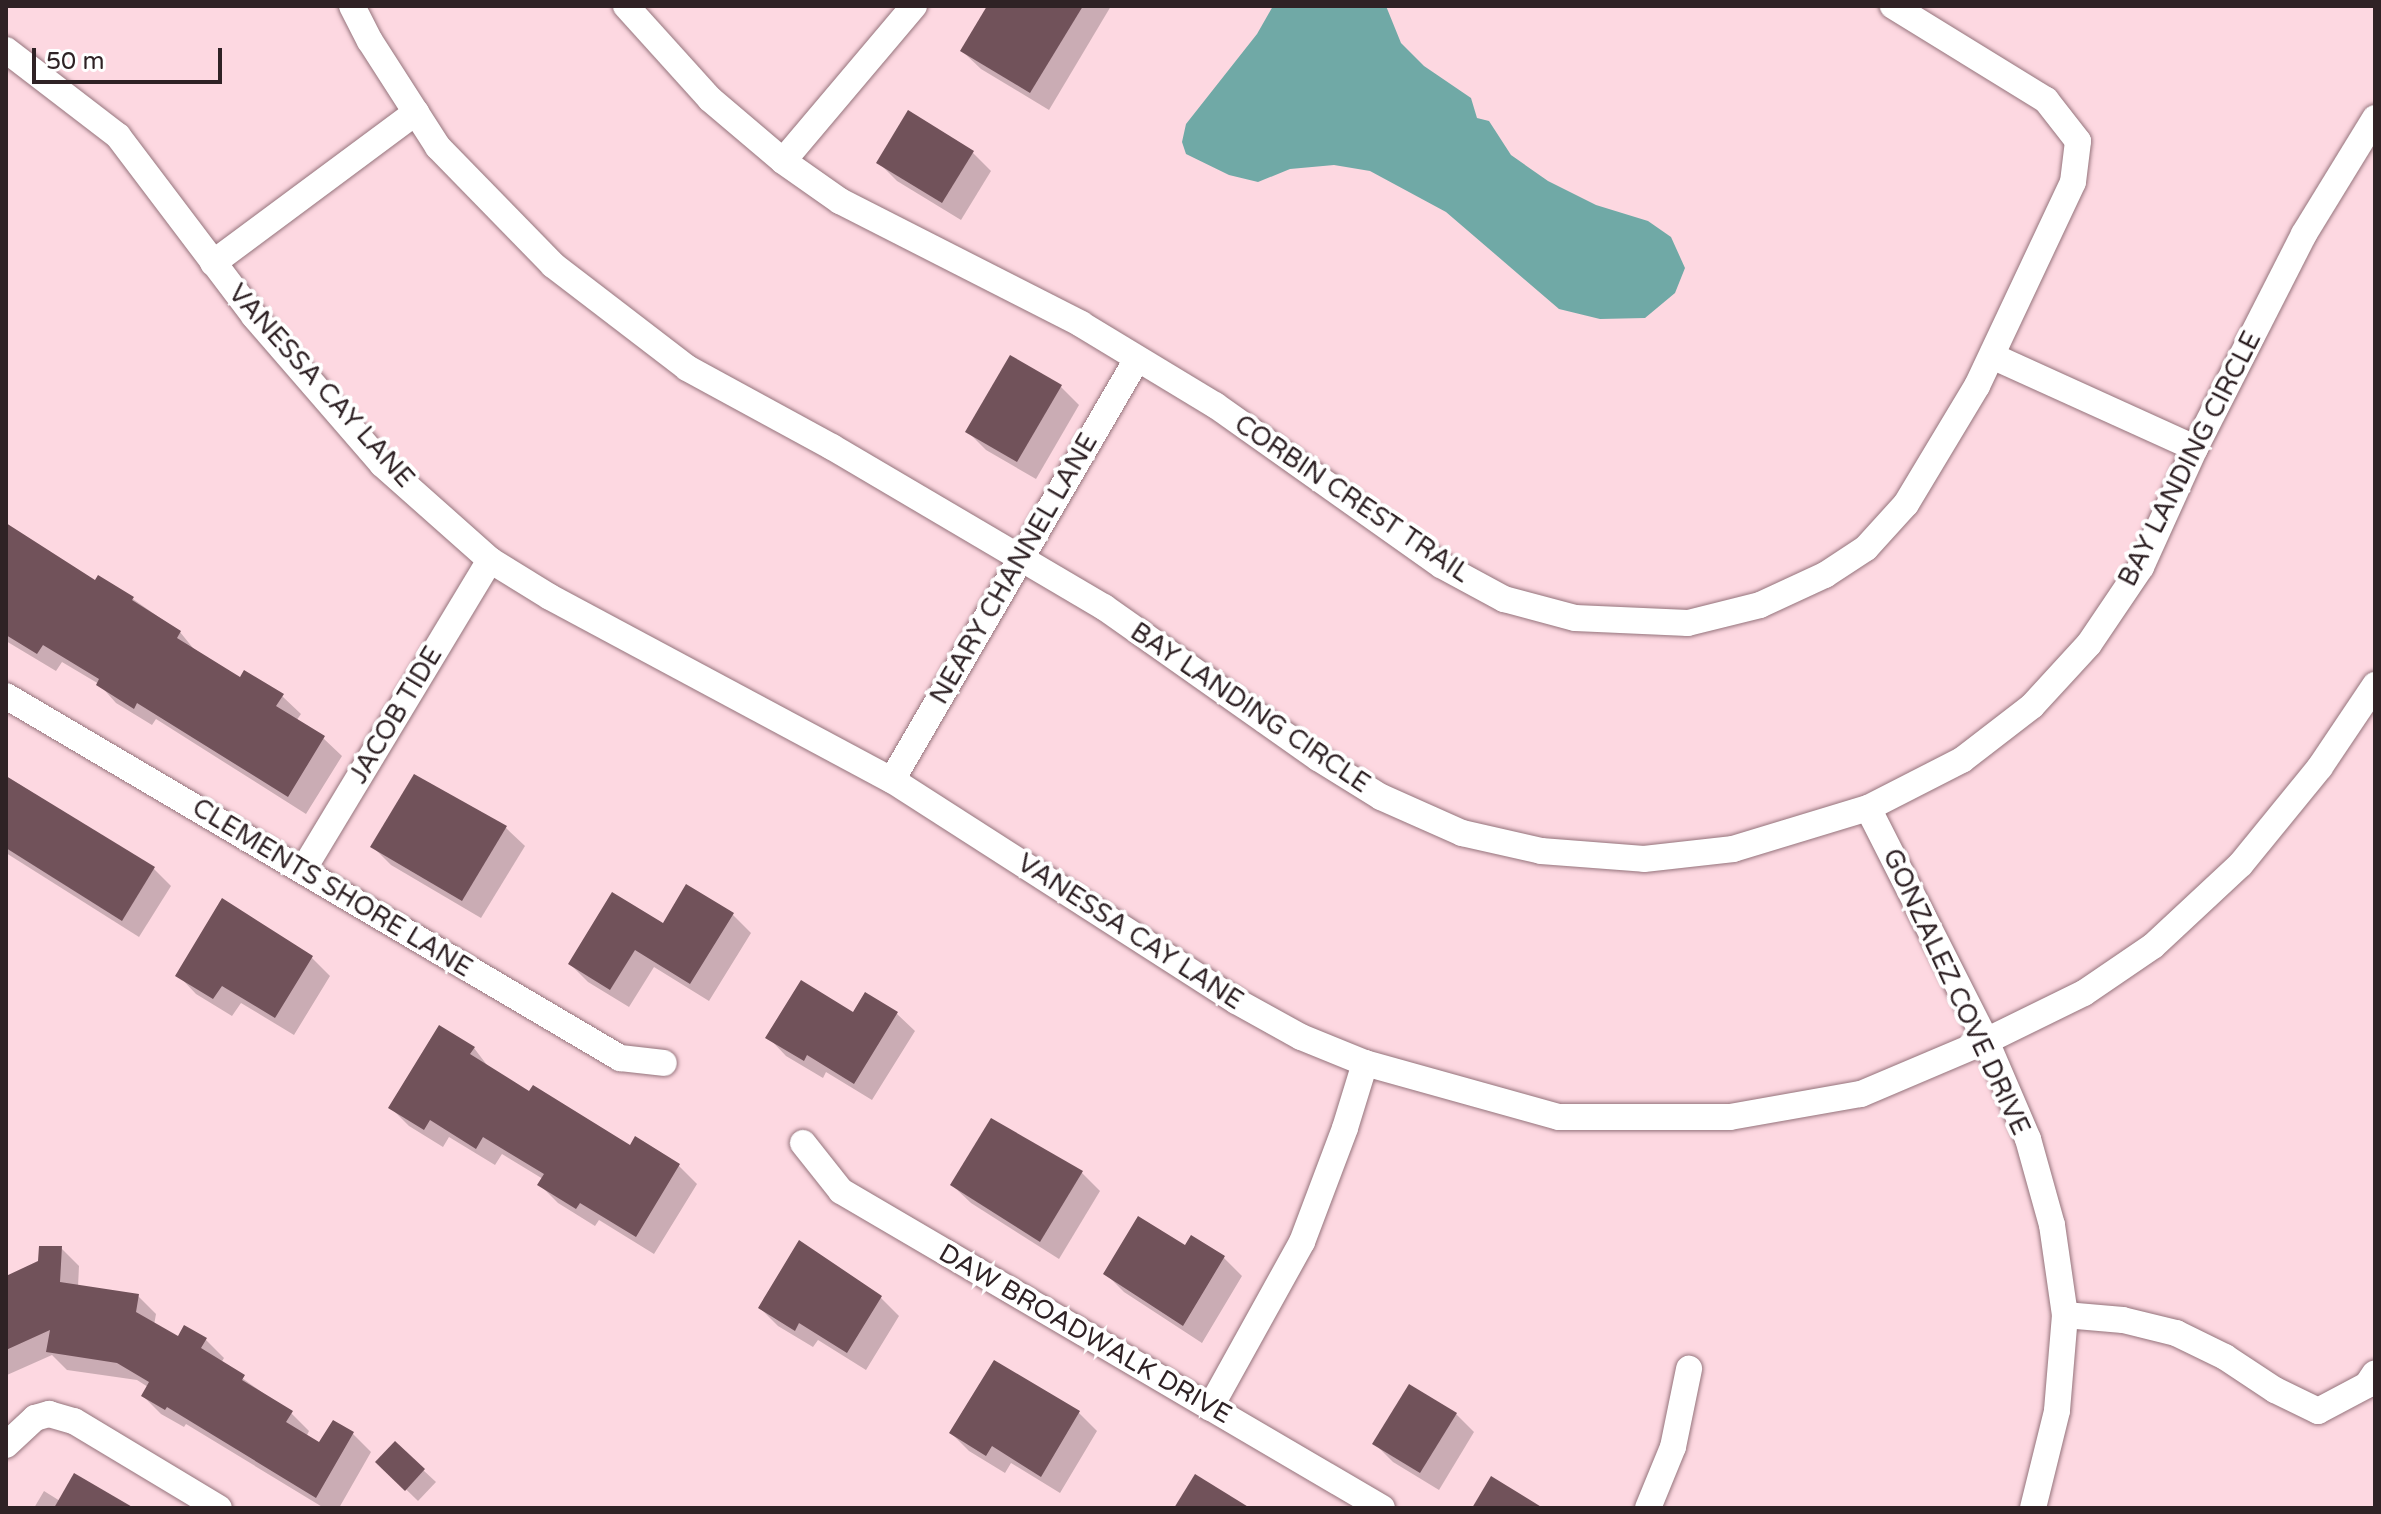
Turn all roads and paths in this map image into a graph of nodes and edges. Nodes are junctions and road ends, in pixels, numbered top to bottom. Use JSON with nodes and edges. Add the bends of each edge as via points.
{"nodes":[{"id":1,"x":352,"y":6,"type":"edge"},
{"id":2,"x":626,"y":6,"type":"edge"},
{"id":3,"x":914,"y":6,"type":"edge"},
{"id":4,"x":1893,"y":6,"type":"edge"},
{"id":5,"x":6,"y":50,"type":"edge"},
{"id":6,"x":416,"y":112,"type":"junction"},
{"id":7,"x":2375,"y":118,"type":"edge"},
{"id":8,"x":783,"y":161,"type":"junction"},
{"id":9,"x":213,"y":263,"type":"junction"},
{"id":10,"x":1992,"y":356,"type":"junction"},
{"id":11,"x":1137,"y":359,"type":"junction"},
{"id":12,"x":2195,"y":448,"type":"junction"},
{"id":13,"x":1021,"y":558,"type":"junction"},
{"id":14,"x":490,"y":560,"type":"junction"},
{"id":15,"x":2375,"y":685,"type":"edge"},
{"id":16,"x":6,"y":696,"type":"edge"},
{"id":17,"x":892,"y":780,"type":"junction"},
{"id":18,"x":1868,"y":808,"type":"junction"},
{"id":19,"x":303,"y":870,"type":"junction"},
{"id":20,"x":1986,"y":1041,"type":"junction"},
{"id":21,"x":664,"y":1063,"type":"dead end"},
{"id":22,"x":1365,"y":1063,"type":"junction"},
{"id":23,"x":803,"y":1143,"type":"dead end"},
{"id":24,"x":2065,"y":1315,"type":"junction"},
{"id":25,"x":1689,"y":1369,"type":"dead end"},
{"id":26,"x":2375,"y":1373,"type":"edge"},
{"id":27,"x":1210,"y":1408,"type":"junction"},
{"id":28,"x":6,"y":1445,"type":"edge"},
{"id":29,"x":219,"y":1508,"type":"edge"},
{"id":30,"x":1382,"y":1508,"type":"edge"},
{"id":31,"x":1648,"y":1508,"type":"edge"},
{"id":32,"x":2033,"y":1508,"type":"edge"}],
"edges":[{"from":1,"to":6,"type":"street","name":"BAY LANDING CIRCLE"},
{"from":2,"to":8,"type":"street","name":"CORBIN CREST TRAIL","via":[[710,99]]},
{"from":3,"to":8,"type":"street"},
{"from":4,"to":10,"type":"street","name":"CORBIN CREST TRAIL","via":[[2046,100],[2078,141],[2073,182]]},
{"from":5,"to":9,"type":"street","name":"VANESSA CAY LANE","via":[[118,136]]},
{"from":6,"to":9,"type":"street"},
{"from":6,"to":13,"type":"street","name":"BAY LANDING CIRCLE","via":[[438,147],[553,265],[687,368]]},
{"from":7,"to":12,"type":"street","name":"BAY LANDING CIRCLE","via":[[2304,234]]},
{"from":8,"to":11,"type":"street","name":"CORBIN CREST TRAIL","via":[[840,201],[1081,324]]},
{"from":9,"to":14,"type":"street","name":"VANESSA CAY LANE","via":[[382,464]]},
{"from":10,"to":11,"type":"street","name":"CORBIN CREST TRAIL","via":[[1906,504],[1866,548],[1825,575],[1760,605],[1688,623],[1575,618],[1504,599],[1441,565],[1215,405]]},
{"from":10,"to":12,"type":"street"},
{"from":11,"to":13,"type":"street","name":"NEARY CHANNEL LANE"},
{"from":12,"to":18,"type":"street","name":"BAY LANDING CIRCLE","via":[[2141,567],[2089,644],[2032,706],[1962,760]]},
{"from":13,"to":17,"type":"street","name":"NEARY CHANNEL LANE"},
{"from":13,"to":18,"type":"street","name":"BAY LANDING CIRCLE","via":[[1104,607],[1318,758],[1381,797],[1462,833],[1541,851],[1644,859],[1733,849]]},
{"from":14,"to":17,"type":"street","name":"VANESSA CAY LANE"},
{"from":14,"to":19,"type":"street","name":"JACOB TIDE"},
{"from":15,"to":20,"type":"street","name":"VANESSA CAY LANE","via":[[2320,767],[2241,864],[2153,946],[2084,993]]},
{"from":16,"to":19,"type":"street","name":"CLEMENTS SHORE LANE"},
{"from":17,"to":22,"type":"street","name":"VANESSA CAY LANE","via":[[1236,1001],[1301,1037]]},
{"from":18,"to":20,"type":"street","name":"GONZALEZ COVE DRIVE"},
{"from":19,"to":21,"type":"street","name":"CLEMENTS SHORE LANE","via":[[620,1058]]},
{"from":20,"to":22,"type":"street","name":"VANESSA CAY LANE","via":[[1861,1094],[1730,1117],[1559,1117]]},
{"from":20,"to":24,"type":"street","name":"GONZALEZ COVE DRIVE","via":[[2032,1154],[2052,1225]]},
{"from":22,"to":27,"type":"street","via":[[1302,1242]]},
{"from":23,"to":27,"type":"street","name":"DAW BROADWALK DRIVE","via":[[841,1191]]},
{"from":24,"to":26,"type":"street","via":[[2123,1320],[2176,1333],[2318,1411],[2367,1385]]},
{"from":24,"to":32,"type":"street","name":"GONZALEZ COVE DRIVE","via":[[2057,1411]]},
{"from":25,"to":31,"type":"street","via":[[1673,1447]]},
{"from":27,"to":30,"type":"street","name":"DAW BROADWALK DRIVE"},
{"from":28,"to":29,"type":"street","via":[[35,1418],[49,1414],[74,1421]]}]}
